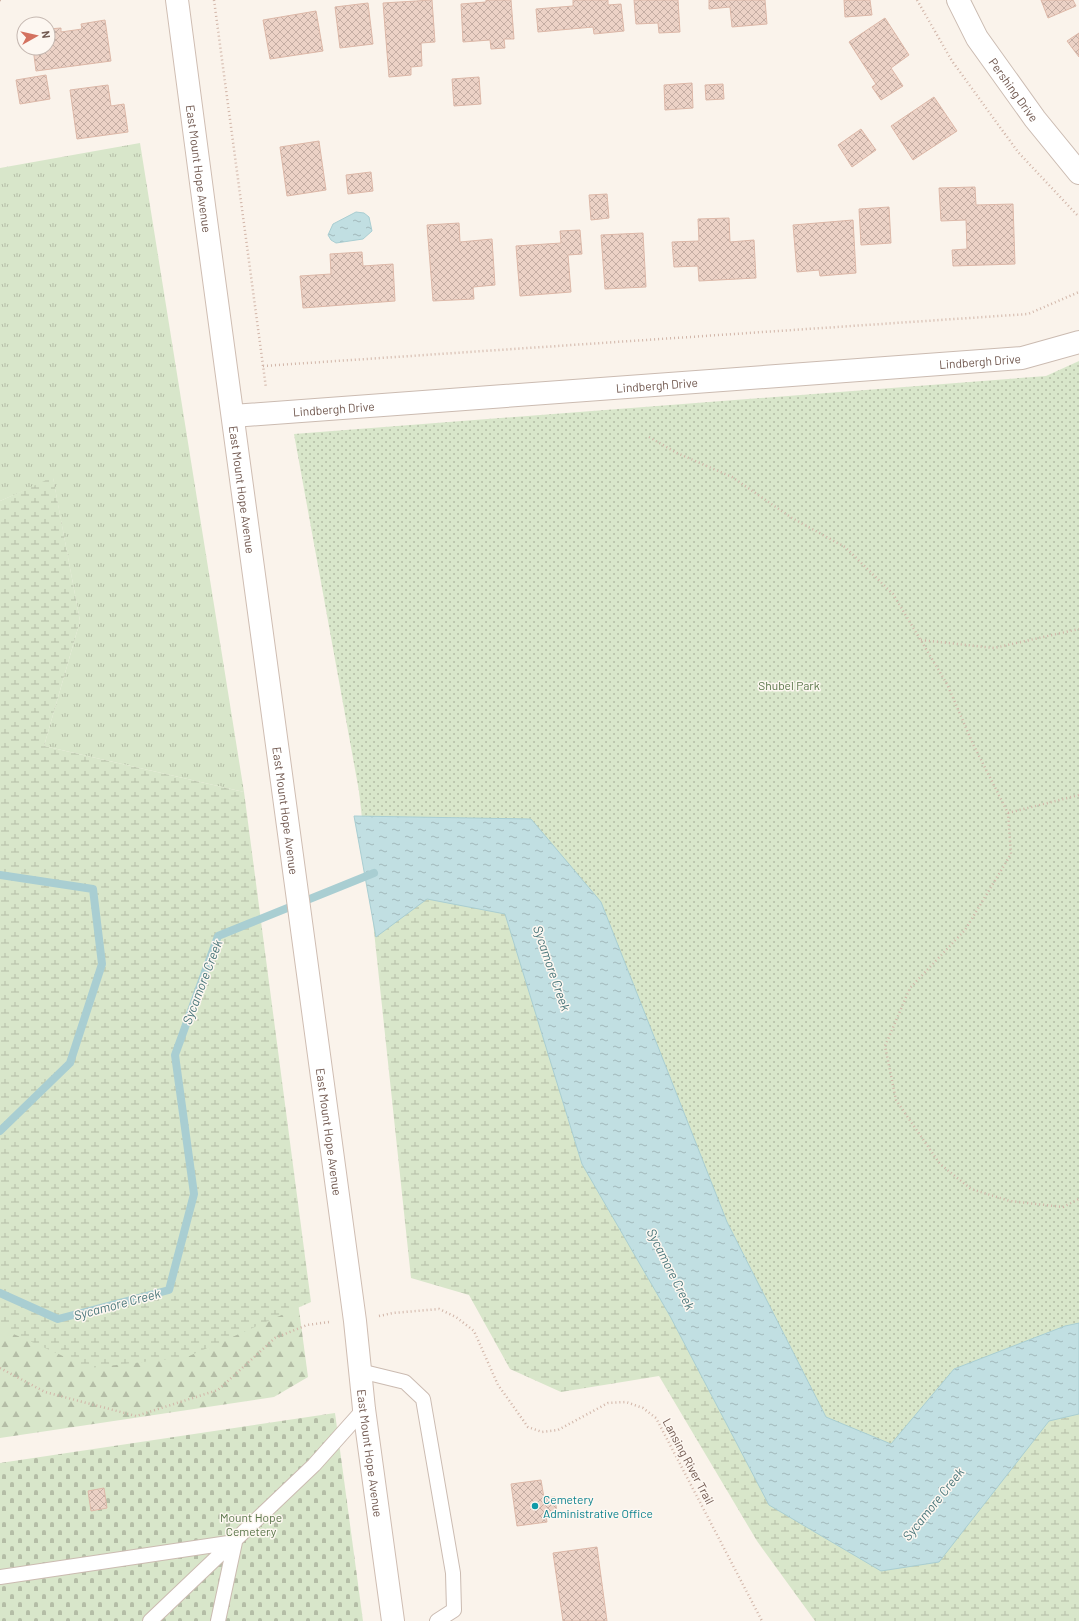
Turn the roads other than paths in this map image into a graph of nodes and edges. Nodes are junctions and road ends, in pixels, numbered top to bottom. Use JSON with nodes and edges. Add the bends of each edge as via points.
{"nodes":[{"id":1,"x":177,"y":0,"type":"edge"},
{"id":2,"x":958,"y":0,"type":"edge"},
{"id":3,"x":1079,"y":173,"type":"edge"},
{"id":4,"x":1079,"y":342,"type":"edge"},
{"id":5,"x":232,"y":416,"type":"junction"},
{"id":6,"x":360,"y":1371,"type":"junction"},
{"id":7,"x":364,"y":1409,"type":"junction"},
{"id":8,"x":235,"y":1542,"type":"junction"},
{"id":9,"x":0,"y":1577,"type":"edge"},
{"id":10,"x":150,"y":1621,"type":"edge"},
{"id":11,"x":218,"y":1621,"type":"edge"},
{"id":12,"x":394,"y":1621,"type":"edge"},
{"id":13,"x":437,"y":1621,"type":"edge"}],
"edges":[{"from":1,"to":5,"type":"street","name":"East Mount Hope Avenue"},
{"from":2,"to":3,"type":"street","name":"Pershing Drive","via":[[977,38],[1035,119]]},
{"from":4,"to":5,"type":"street","name":"Lindbergh Drive","via":[[1022,358]]},
{"from":5,"to":6,"type":"street","name":"East Mount Hope Avenue"},
{"from":6,"to":7,"type":"street","name":"East Mount Hope Avenue"},
{"from":6,"to":13,"type":"lane","via":[[404,1382],[423,1399],[454,1573],[454,1610]]},
{"from":7,"to":8,"type":"lane","via":[[314,1465]]},
{"from":7,"to":12,"type":"street","name":"East Mount Hope Avenue"},
{"from":8,"to":9,"type":"lane"},
{"from":8,"to":10,"type":"lane"},
{"from":8,"to":11,"type":"lane"}]}
